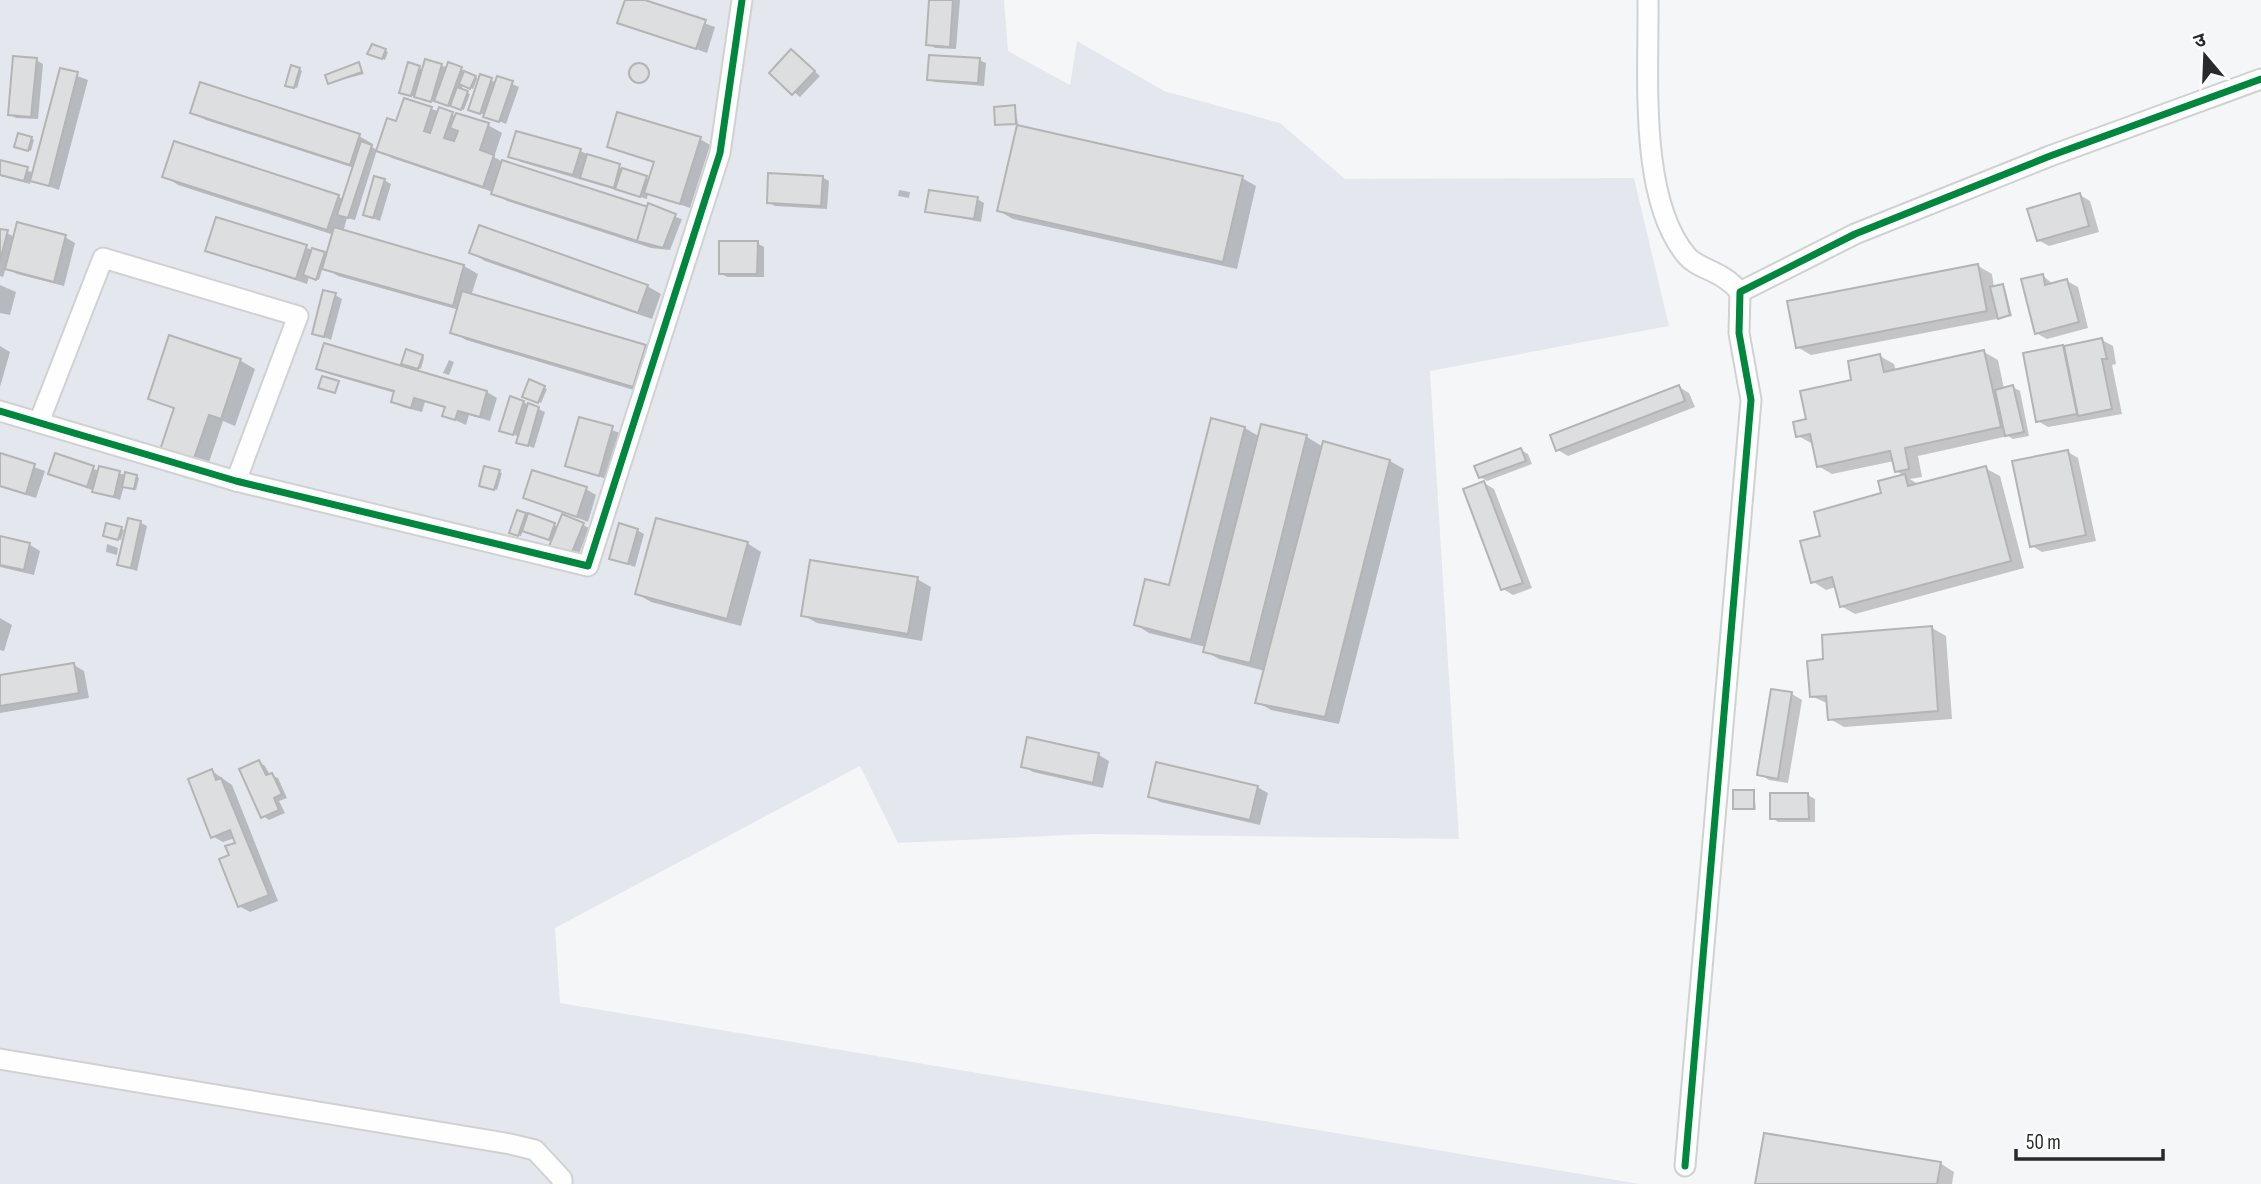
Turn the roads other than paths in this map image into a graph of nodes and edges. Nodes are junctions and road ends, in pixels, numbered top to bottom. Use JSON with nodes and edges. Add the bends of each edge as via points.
{"nodes":[{"id":1,"x":742,"y":0,"type":"edge"},
{"id":2,"x":1648,"y":0,"type":"edge"},
{"id":3,"x":2261,"y":79,"type":"edge"},
{"id":4,"x":1740,"y":292,"type":"junction"},
{"id":5,"x":0,"y":411,"type":"edge"},
{"id":6,"x":39,"y":422,"type":"junction"},
{"id":7,"x":236,"y":481,"type":"junction"},
{"id":8,"x":0,"y":1059,"type":"edge"},
{"id":9,"x":1685,"y":1166,"type":"dead end"},
{"id":10,"x":562,"y":1184,"type":"edge"}],
"edges":[{"from":1,"to":7,"type":"street","via":[[720,153],[589,566]]},
{"from":2,"to":4,"type":"street","via":[[1650,147],[1662,210],[1688,258],[1728,277]]},
{"from":3,"to":4,"type":"street","via":[[1855,234]]},
{"from":4,"to":9,"type":"street","via":[[1738,333],[1751,400]]},
{"from":5,"to":6,"type":"street"},
{"from":6,"to":7,"type":"street"},
{"from":6,"to":7,"type":"street","via":[[103,258],[298,316]]},
{"from":8,"to":10,"type":"street","via":[[510,1144],[535,1150],[562,1178]]}]}
